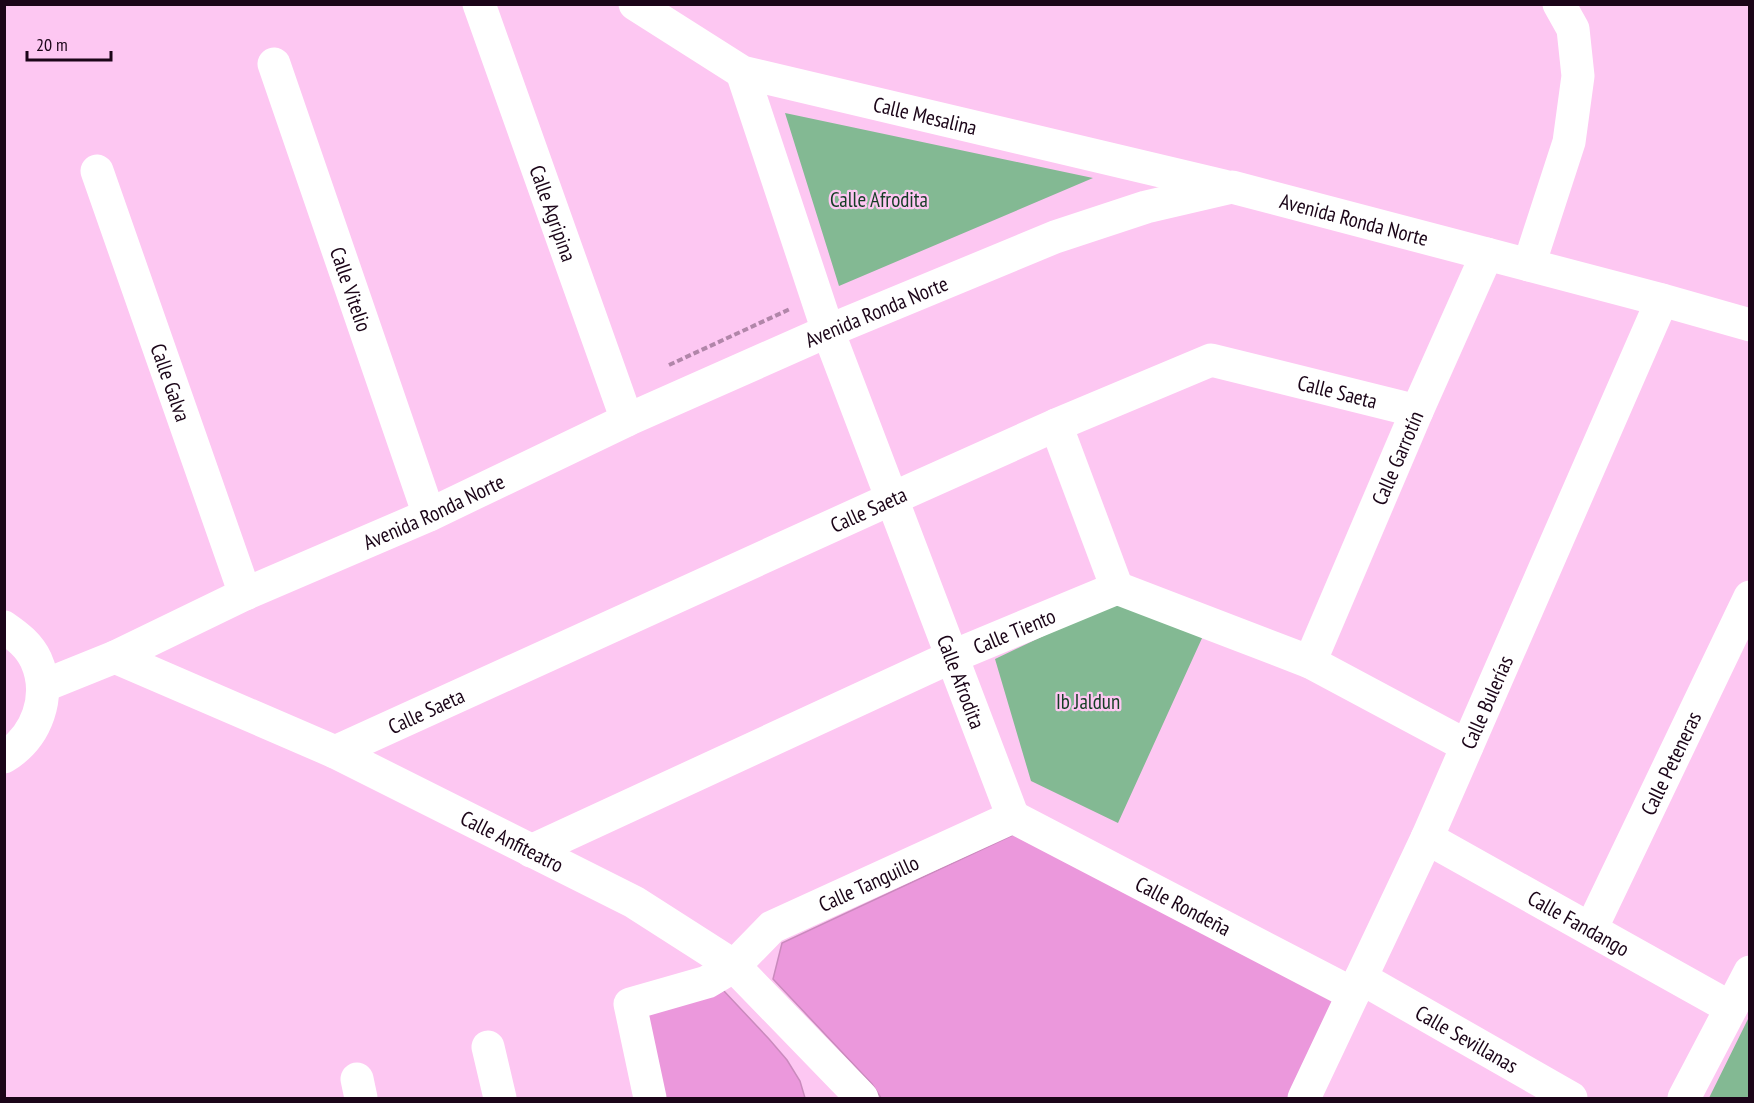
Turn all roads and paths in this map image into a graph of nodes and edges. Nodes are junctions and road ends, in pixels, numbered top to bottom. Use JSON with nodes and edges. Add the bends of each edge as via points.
{"nodes":[{"id":1,"x":479,"y":4,"type":"edge"},
{"id":2,"x":635,"y":4,"type":"edge"},
{"id":3,"x":1559,"y":4,"type":"edge"},
{"id":4,"x":274,"y":64,"type":"dead end"},
{"id":5,"x":742,"y":72,"type":"junction"},
{"id":6,"x":97,"y":171,"type":"dead end"},
{"id":7,"x":1232,"y":187,"type":"junction"},
{"id":8,"x":1487,"y":254,"type":"junction"},
{"id":9,"x":1529,"y":265,"type":"junction"},
{"id":10,"x":1662,"y":300,"type":"junction"},
{"id":11,"x":1749,"y":325,"type":"edge"},
{"id":12,"x":828,"y":331,"type":"junction"},
{"id":13,"x":1417,"y":411,"type":"junction"},
{"id":14,"x":627,"y":420,"type":"junction"},
{"id":15,"x":1056,"y":425,"type":"junction"},
{"id":16,"x":891,"y":499,"type":"junction"},
{"id":17,"x":429,"y":515,"type":"junction"},
{"id":18,"x":1117,"y":588,"type":"junction"},
{"id":19,"x":245,"y":594,"type":"junction"},
{"id":20,"x":1749,"y":597,"type":"edge"},
{"id":21,"x":4,"y":627,"type":"edge"},
{"id":22,"x":115,"y":657,"type":"junction"},
{"id":23,"x":951,"y":657,"type":"junction"},
{"id":24,"x":1310,"y":662,"type":"junction"},
{"id":25,"x":43,"y":686,"type":"junction"},
{"id":26,"x":1467,"y":746,"type":"junction"},
{"id":27,"x":335,"y":752,"type":"junction"},
{"id":28,"x":4,"y":757,"type":"edge"},
{"id":29,"x":1013,"y":817,"type":"junction"},
{"id":30,"x":1427,"y":838,"type":"junction"},
{"id":31,"x":531,"y":851,"type":"junction"},
{"id":32,"x":1591,"y":929,"type":"junction"},
{"id":33,"x":734,"y":966,"type":"junction"},
{"id":34,"x":1749,"y":972,"type":"edge"},
{"id":35,"x":1357,"y":986,"type":"junction"},
{"id":36,"x":1731,"y":1008,"type":"junction"},
{"id":37,"x":488,"y":1047,"type":"dead end"},
{"id":38,"x":815,"y":1051,"type":"junction"},
{"id":39,"x":500,"y":1098,"type":"edge"},
{"id":40,"x":650,"y":1098,"type":"edge"},
{"id":41,"x":825,"y":1098,"type":"edge"},
{"id":42,"x":862,"y":1098,"type":"edge"},
{"id":43,"x":1304,"y":1098,"type":"edge"},
{"id":44,"x":1570,"y":1098,"type":"edge"},
{"id":45,"x":1684,"y":1098,"type":"edge"}],
"edges":[{"from":1,"to":14,"type":"street","name":"Calle Agripina"},
{"from":2,"to":5,"type":"street","name":"Calle Mesalina"},
{"from":3,"to":9,"type":"street","via":[[1573,29],[1578,76],[1569,141]]},
{"from":4,"to":17,"type":"street","name":"Calle Vitelio"},
{"from":5,"to":7,"type":"street","name":"Calle Mesalina"},
{"from":5,"to":12,"type":"street","name":"Calle Afrodita"},
{"from":6,"to":19,"type":"street","name":"Calle Galva"},
{"from":7,"to":8,"type":"street","name":"Avenida Ronda Norte"},
{"from":7,"to":12,"type":"street","name":"Avenida Ronda Norte","via":[[1146,207],[1055,237]]},
{"from":8,"to":9,"type":"street","name":"Avenida Ronda Norte"},
{"from":8,"to":13,"type":"street","name":"Calle Garrotín"},
{"from":9,"to":10,"type":"street","name":"Avenida Ronda Norte"},
{"from":10,"to":11,"type":"street","name":"Avenida Ronda Norte"},
{"from":10,"to":26,"type":"street","name":"Calle Bulerías"},
{"from":12,"to":14,"type":"street","name":"Avenida Ronda Norte"},
{"from":12,"to":16,"type":"street","name":"Calle Afrodita"},
{"from":13,"to":15,"type":"street","name":"Calle Saeta","via":[[1211,360]]},
{"from":13,"to":24,"type":"street","name":"Calle Garrotín"},
{"from":14,"to":17,"type":"street","name":"Avenida Ronda Norte"},
{"from":15,"to":16,"type":"street","name":"Calle Saeta"},
{"from":15,"to":18,"type":"street"},
{"from":16,"to":23,"type":"street","name":"Calle Afrodita"},
{"from":16,"to":27,"type":"street","name":"Calle Saeta"},
{"from":17,"to":19,"type":"street","name":"Avenida Ronda Norte"},
{"from":18,"to":23,"type":"street","name":"Calle Tiento"},
{"from":18,"to":24,"type":"street"},
{"from":19,"to":22,"type":"street","name":"Avenida Ronda Norte"},
{"from":20,"to":32,"type":"street","name":"Calle Peteneras"},
{"from":21,"to":25,"type":"street","via":[[21,639],[36,660]]},
{"from":22,"to":25,"type":"street","name":"Avenida Ronda Norte"},
{"from":22,"to":27,"type":"street","name":"Calle Anfiteatro"},
{"from":23,"to":29,"type":"street","name":"Calle Afrodita"},
{"from":23,"to":31,"type":"street","name":"Calle Tiento"},
{"from":24,"to":26,"type":"street"},
{"from":25,"to":28,"type":"street","via":[[32,731],[16,750]]},
{"from":26,"to":30,"type":"street","name":"Calle Bulerías"},
{"from":27,"to":31,"type":"street","name":"Calle Anfiteatro"},
{"from":29,"to":33,"type":"street","name":"Calle Tanguillo","via":[[772,927]]},
{"from":29,"to":35,"type":"street","name":"Calle Rondeña"},
{"from":30,"to":32,"type":"street","name":"Calle Fandango"},
{"from":30,"to":35,"type":"street","name":"Calle Bulerías"},
{"from":31,"to":33,"type":"street","name":"Calle Anfiteatro","via":[[634,902]]},
{"from":32,"to":36,"type":"street","name":"Calle Fandango"},
{"from":33,"to":38,"type":"street","name":"Calle Anfiteatro"},
{"from":33,"to":40,"type":"street","name":"Calle Tanguillo","via":[[707,982],[630,1004]]},
{"from":34,"to":36,"type":"street"},
{"from":35,"to":43,"type":"street","name":"Calle Bulerías"},
{"from":35,"to":44,"type":"street","name":"Calle Sevillanas"},
{"from":36,"to":45,"type":"street"},
{"from":37,"to":39,"type":"street"},
{"from":38,"to":41,"type":"street"},
{"from":38,"to":42,"type":"street","name":"Calle Anfiteatro"}]}
